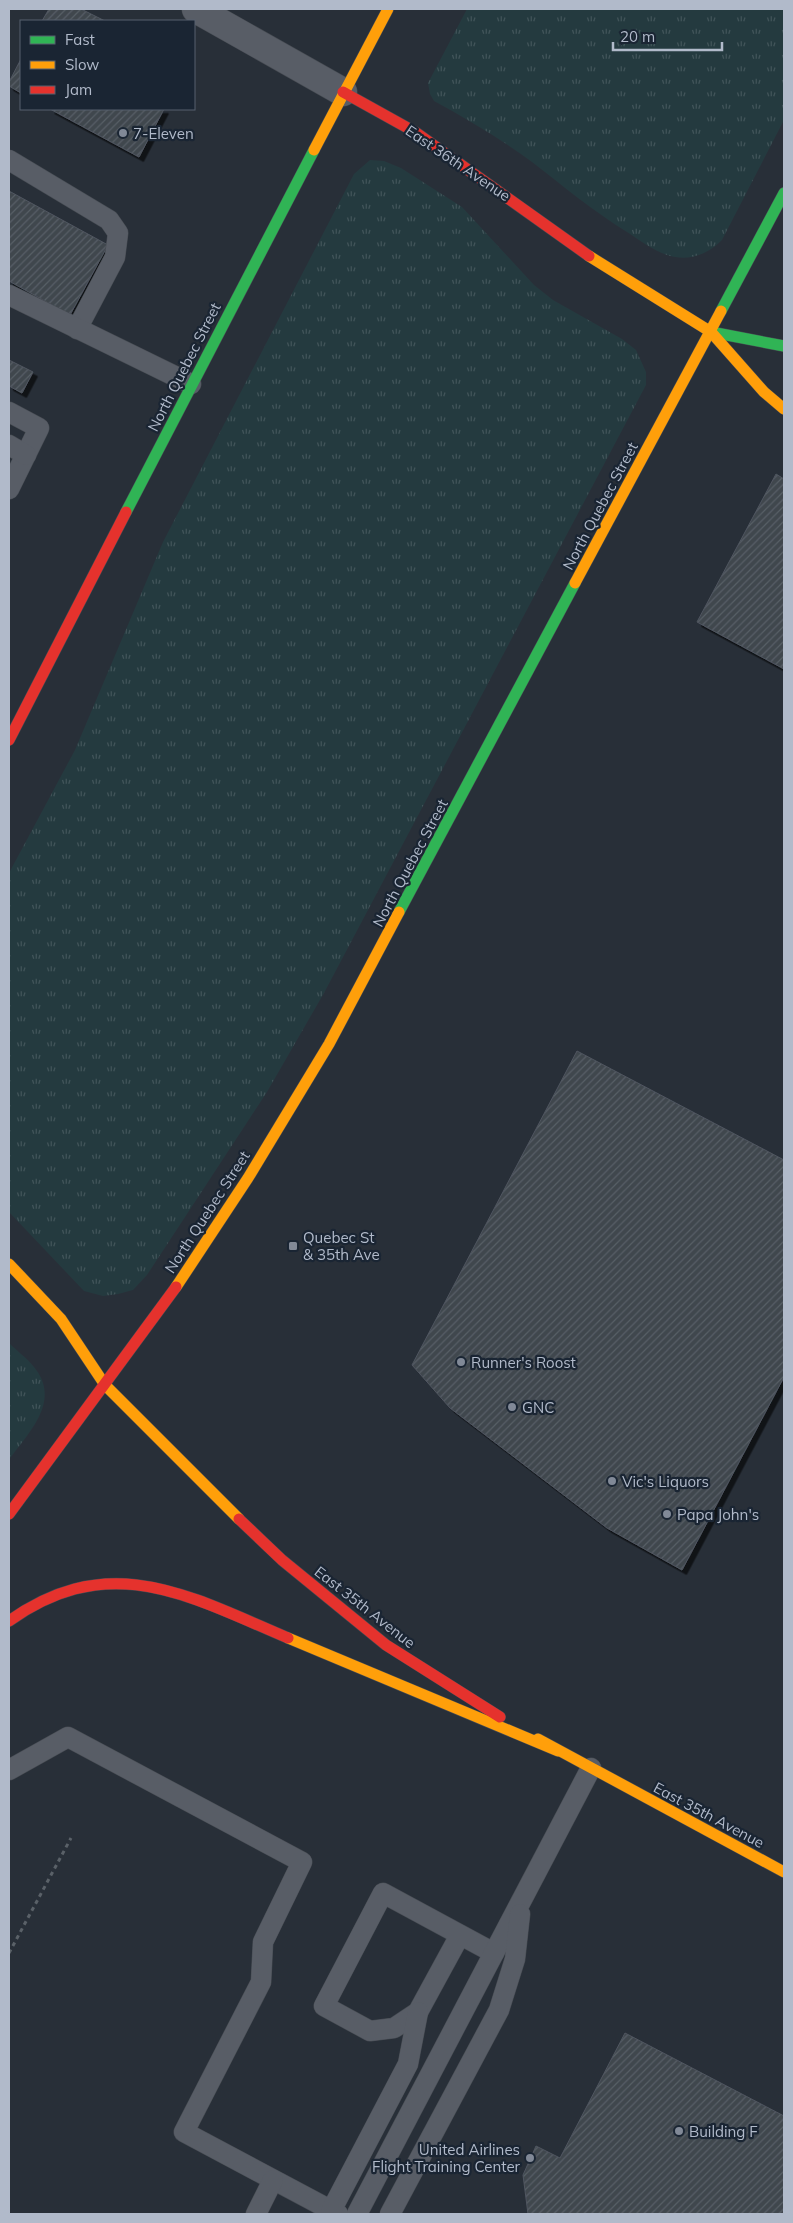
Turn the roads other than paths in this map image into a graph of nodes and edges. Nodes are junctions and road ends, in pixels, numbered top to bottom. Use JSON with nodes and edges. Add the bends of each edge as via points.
{"nodes":[{"id":1,"x":196,"y":9,"type":"edge"},
{"id":2,"x":388,"y":9,"type":"edge"},
{"id":3,"x":343,"y":92,"type":"junction"},
{"id":4,"x":9,"y":160,"type":"edge"},
{"id":5,"x":782,"y":198,"type":"edge"},
{"id":6,"x":9,"y":295,"type":"edge"},
{"id":7,"x":77,"y":329,"type":"junction"},
{"id":8,"x":711,"y":332,"type":"junction"},
{"id":9,"x":784,"y":346,"type":"edge"},
{"id":10,"x":191,"y":384,"type":"junction"},
{"id":11,"x":784,"y":409,"type":"edge"},
{"id":12,"x":9,"y":412,"type":"edge"},
{"id":13,"x":17,"y":450,"type":"edge"},
{"id":14,"x":9,"y":489,"type":"edge"},
{"id":15,"x":9,"y":740,"type":"edge"},
{"id":16,"x":9,"y":1264,"type":"edge"},
{"id":17,"x":105,"y":1385,"type":"junction"},
{"id":18,"x":9,"y":1514,"type":"edge"},
{"id":19,"x":9,"y":1621,"type":"edge"},
{"id":20,"x":558,"y":1751,"type":"junction"},
{"id":21,"x":590,"y":1768,"type":"junction"},
{"id":22,"x":9,"y":1770,"type":"edge"},
{"id":23,"x":784,"y":1872,"type":"edge"},
{"id":24,"x":521,"y":1901,"type":"junction"},
{"id":25,"x":460,"y":1935,"type":"junction"},
{"id":26,"x":494,"y":1953,"type":"junction"},
{"id":27,"x":418,"y":2012,"type":"junction"},
{"id":28,"x":273,"y":2180,"type":"junction"},
{"id":29,"x":335,"y":2212,"type":"edge"},
{"id":30,"x":256,"y":2214,"type":"edge"},
{"id":31,"x":357,"y":2214,"type":"edge"},
{"id":32,"x":390,"y":2214,"type":"edge"}],
"edges":[{"from":1,"to":3,"type":"street","name":"East 36th Avenue"},
{"from":2,"to":3,"type":"main road","name":"North Quebec Street"},
{"from":3,"to":8,"type":"main road","name":"East 36th Avenue","via":[[414,132],[515,202],[570,245]]},
{"from":3,"to":10,"type":"main road","name":"North Quebec Street"},
{"from":4,"to":7,"type":"lane","via":[[109,220],[118,234],[115,257]]},
{"from":5,"to":8,"type":"main road","name":"North Quebec Street"},
{"from":6,"to":7,"type":"lane"},
{"from":7,"to":10,"type":"lane"},
{"from":8,"to":9,"type":"main road","name":"East 36th Avenue"},
{"from":8,"to":11,"type":"main road","name":"East 36th Avenue","via":[[764,392]]},
{"from":8,"to":17,"type":"main road","name":"North Quebec Street","via":[[330,1044],[223,1217]]},
{"from":10,"to":15,"type":"main road","name":"North Quebec Street"},
{"from":12,"to":13,"type":"lane","via":[[39,428]]},
{"from":13,"to":14,"type":"lane"},
{"from":16,"to":17,"type":"main road","name":"East 35th Avenue","via":[[61,1319]]},
{"from":17,"to":18,"type":"main road","name":"North Quebec Street"},
{"from":17,"to":20,"type":"main road","name":"East 35th Avenue","via":[[214,1496],[282,1560],[342,1610],[437,1679]]},
{"from":19,"to":20,"type":"main road","via":[[48,1598],[110,1583],[145,1584],[179,1592]]},
{"from":20,"to":21,"type":"main road","name":"East 35th Avenue"},
{"from":21,"to":23,"type":"main road","name":"East 35th Avenue"},
{"from":21,"to":24,"type":"lane"},
{"from":22,"to":28,"type":"lane","via":[[68,1737],[302,1862],[264,1942],[261,1982],[184,2132]]},
{"from":24,"to":26,"type":"lane"},
{"from":24,"to":32,"type":"lane","via":[[515,1959],[499,2010]]},
{"from":25,"to":26,"type":"lane"},
{"from":25,"to":27,"type":"lane"},
{"from":25,"to":27,"type":"lane","via":[[383,1893],[324,2006],[370,2032],[394,2028]]},
{"from":26,"to":31,"type":"lane"},
{"from":27,"to":29,"type":"lane","via":[[408,2064]]},
{"from":28,"to":29,"type":"lane"},
{"from":28,"to":30,"type":"lane"}]}
